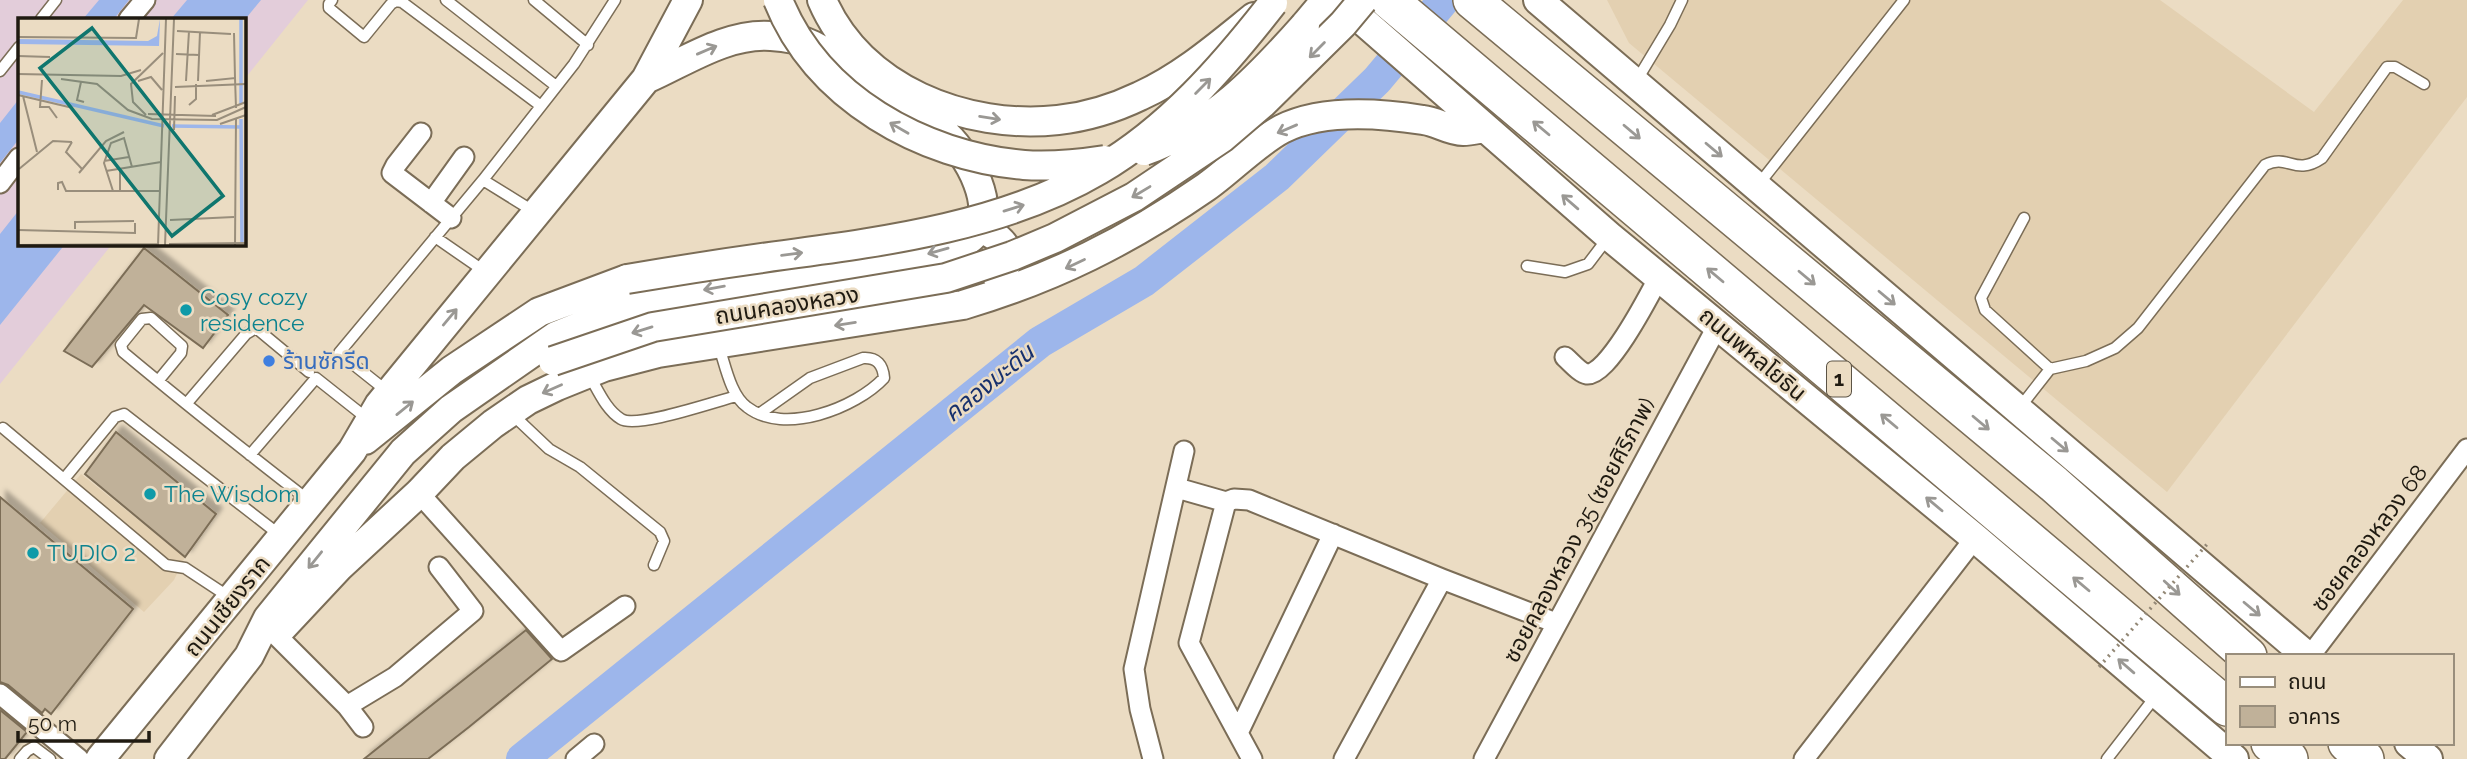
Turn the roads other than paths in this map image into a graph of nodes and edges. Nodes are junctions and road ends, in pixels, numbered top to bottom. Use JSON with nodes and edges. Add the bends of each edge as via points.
{"nodes":[{"id":1,"x":56,"y":0,"type":"edge"},
{"id":2,"x":145,"y":0,"type":"edge"},
{"id":3,"x":332,"y":0,"type":"edge"},
{"id":4,"x":446,"y":0,"type":"edge"},
{"id":5,"x":534,"y":0,"type":"edge"},
{"id":6,"x":615,"y":0,"type":"edge"},
{"id":7,"x":688,"y":0,"type":"edge"},
{"id":8,"x":778,"y":0,"type":"edge"},
{"id":9,"x":822,"y":0,"type":"edge"},
{"id":10,"x":1326,"y":0,"type":"edge"},
{"id":11,"x":1339,"y":0,"type":"edge"},
{"id":12,"x":1538,"y":0,"type":"edge"},
{"id":13,"x":1562,"y":0,"type":"edge"},
{"id":14,"x":1682,"y":0,"type":"edge"},
{"id":15,"x":1904,"y":0,"type":"edge"},
{"id":16,"x":1274,"y":1,"type":"edge"},
{"id":17,"x":388,"y":2,"type":"edge"},
{"id":18,"x":1479,"y":5,"type":"edge"},
{"id":19,"x":1378,"y":7,"type":"edge"},
{"id":20,"x":42,"y":18,"type":"edge"},
{"id":21,"x":130,"y":18,"type":"edge"},
{"id":22,"x":1587,"y":43,"type":"junction"},
{"id":23,"x":588,"y":45,"type":"junction"},
{"id":24,"x":18,"y":48,"type":"edge"},
{"id":25,"x":1440,"y":65,"type":"junction"},
{"id":26,"x":0,"y":71,"type":"edge"},
{"id":27,"x":646,"y":79,"type":"junction"},
{"id":28,"x":1635,"y":83,"type":"junction"},
{"id":29,"x":2424,"y":84,"type":"dead end"},
{"id":30,"x":556,"y":86,"type":"junction"},
{"id":31,"x":541,"y":106,"type":"junction"},
{"id":32,"x":1485,"y":128,"type":"junction"},
{"id":33,"x":421,"y":133,"type":"dead end"},
{"id":34,"x":464,"y":157,"type":"dead end"},
{"id":35,"x":18,"y":160,"type":"edge"},
{"id":36,"x":483,"y":180,"type":"junction"},
{"id":37,"x":0,"y":183,"type":"edge"},
{"id":38,"x":1756,"y":187,"type":"junction"},
{"id":39,"x":430,"y":203,"type":"junction"},
{"id":40,"x":537,"y":214,"type":"junction"},
{"id":41,"x":451,"y":218,"type":"junction"},
{"id":42,"x":2024,"y":218,"type":"dead end"},
{"id":43,"x":979,"y":227,"type":"junction"},
{"id":44,"x":1609,"y":236,"type":"junction"},
{"id":45,"x":435,"y":237,"type":"junction"},
{"id":46,"x":1527,"y":266,"type":"dead end"},
{"id":47,"x":487,"y":273,"type":"junction"},
{"id":48,"x":1659,"y":277,"type":"junction"},
{"id":49,"x":880,"y":319,"type":"junction"},
{"id":50,"x":1718,"y":325,"type":"junction"},
{"id":51,"x":718,"y":344,"type":"junction"},
{"id":52,"x":1565,"y":357,"type":"dead end"},
{"id":53,"x":2050,"y":369,"type":"junction"},
{"id":54,"x":309,"y":372,"type":"dead end"},
{"id":55,"x":588,"y":373,"type":"junction"},
{"id":56,"x":158,"y":381,"type":"junction"},
{"id":57,"x":388,"y":393,"type":"junction"},
{"id":58,"x":737,"y":396,"type":"junction"},
{"id":59,"x":187,"y":403,"type":"junction"},
{"id":60,"x":2018,"y":410,"type":"junction"},
{"id":61,"x":510,"y":412,"type":"junction"},
{"id":62,"x":759,"y":414,"type":"junction"},
{"id":63,"x":369,"y":421,"type":"junction"},
{"id":64,"x":3,"y":428,"type":"dead end"},
{"id":65,"x":2467,"y":449,"type":"edge"},
{"id":66,"x":352,"y":451,"type":"junction"},
{"id":67,"x":1184,"y":451,"type":"dead end"},
{"id":68,"x":250,"y":455,"type":"junction"},
{"id":69,"x":64,"y":480,"type":"junction"},
{"id":70,"x":1177,"y":488,"type":"junction"},
{"id":71,"x":419,"y":493,"type":"junction"},
{"id":72,"x":311,"y":502,"type":"junction"},
{"id":73,"x":1226,"y":502,"type":"junction"},
{"id":74,"x":1333,"y":534,"type":"junction"},
{"id":75,"x":283,"y":537,"type":"junction"},
{"id":76,"x":1975,"y":538,"type":"junction"},
{"id":77,"x":654,"y":565,"type":"dead end"},
{"id":78,"x":339,"y":567,"type":"junction"},
{"id":79,"x":439,"y":567,"type":"dead end"},
{"id":80,"x":1442,"y":579,"type":"junction"},
{"id":81,"x":232,"y":599,"type":"junction"},
{"id":82,"x":625,"y":606,"type":"dead end"},
{"id":83,"x":1556,"y":623,"type":"junction"},
{"id":84,"x":276,"y":635,"type":"junction"},
{"id":85,"x":2246,"y":654,"type":"edge"},
{"id":86,"x":2306,"y":654,"type":"edge"},
{"id":87,"x":2310,"y":654,"type":"edge"},
{"id":88,"x":249,"y":656,"type":"junction"},
{"id":89,"x":0,"y":694,"type":"edge"},
{"id":90,"x":2158,"y":694,"type":"junction"},
{"id":91,"x":347,"y":706,"type":"junction"},
{"id":92,"x":2226,"y":706,"type":"edge"},
{"id":93,"x":363,"y":727,"type":"dead end"},
{"id":94,"x":1238,"y":733,"type":"junction"},
{"id":95,"x":594,"y":744,"type":"dead end"},
{"id":96,"x":2272,"y":745,"type":"edge"},
{"id":97,"x":2349,"y":745,"type":"edge"},
{"id":98,"x":2411,"y":745,"type":"edge"},
{"id":99,"x":1488,"y":758,"type":"edge"},
{"id":100,"x":20,"y":759,"type":"edge"},
{"id":101,"x":50,"y":759,"type":"edge"},
{"id":102,"x":79,"y":759,"type":"edge"},
{"id":103,"x":100,"y":759,"type":"edge"},
{"id":104,"x":169,"y":759,"type":"edge"},
{"id":105,"x":576,"y":759,"type":"edge"},
{"id":106,"x":1153,"y":759,"type":"edge"},
{"id":107,"x":1252,"y":759,"type":"edge"},
{"id":108,"x":1344,"y":759,"type":"edge"},
{"id":109,"x":1804,"y":759,"type":"edge"},
{"id":110,"x":2107,"y":759,"type":"edge"},
{"id":111,"x":2234,"y":759,"type":"edge"},
{"id":112,"x":2289,"y":759,"type":"edge"},
{"id":113,"x":2365,"y":759,"type":"edge"},
{"id":114,"x":2428,"y":759,"type":"edge"}],
"edges":[{"from":1,"to":20,"type":"lane"},
{"from":2,"to":21,"type":"street"},
{"from":3,"to":17,"type":"lane","via":[[329,8],[364,37]]},
{"from":4,"to":30,"type":"lane"},
{"from":5,"to":23,"type":"lane"},
{"from":6,"to":23,"type":"lane"},
{"from":7,"to":27,"type":"main road"},
{"from":10,"to":8,"type":"main road","one_way":true,"bridge":true,"via":[[1263,72],[1226,106],[1166,144],[1089,162],[1042,166],[970,156],[919,139],[878,115],[817,66],[800,45]]},
{"from":9,"to":16,"type":"main road","one_way":true,"bridge":true,"via":[[850,47],[891,81],[965,114],[1009,121],[1059,120],[1140,96],[1178,75]]},
{"from":11,"to":19,"type":"main road","name":"ถนนพหลโยธิน","number":"1"},
{"from":12,"to":22,"type":"main road"},
{"from":13,"to":22,"type":"main road"},
{"from":14,"to":28,"type":"lane"},
{"from":15,"to":38,"type":"lane"},
{"from":66,"to":16,"type":"main road","one_way":true,"bridge":true,"via":[[452,370],[538,312],[627,279],[871,244],[1040,200],[1098,171],[1147,137],[1213,76]]},
{"from":17,"to":31,"type":"lane","via":[[411,7]]},
{"from":18,"to":85,"type":"highway","one_way":true,"via":[[2054,484]]},
{"from":19,"to":25,"type":"highway","name":"ถนนพหลโยธิน","number":"1"},
{"from":19,"to":78,"type":"main road","name":"ถนนคลองหลวง","one_way":true,"bridge":true,"via":[[1343,24],[1222,138],[1134,197],[1012,257],[946,278],[653,327],[553,361],[480,409],[404,477],[363,525]]},
{"from":22,"to":28,"type":"main road"},
{"from":23,"to":30,"type":"lane"},
{"from":24,"to":26,"type":"lane"},
{"from":25,"to":32,"type":"main road","name":"ถนนพหลโยธิน","number":"1"},
{"from":92,"to":25,"type":"highway","name":"ถนนพหลโยธิน","number":"1","one_way":true},
{"from":27,"to":40,"type":"main road"},
{"from":27,"to":43,"type":"main road","one_way":true,"via":[[740,38],[798,38],[822,49],[867,85],[942,130],[975,174],[982,197]]},
{"from":28,"to":38,"type":"main road","one_way":true},
{"from":29,"to":53,"type":"lane","via":[[2395,66],[2387,67],[2322,158],[2301,167],[2282,160],[2265,165],[2138,328],[2115,348]]},
{"from":30,"to":31,"type":"lane"},
{"from":31,"to":36,"type":"lane"},
{"from":44,"to":32,"type":"main road","name":"ถนนพหลโยธิน","number":"1","one_way":true},
{"from":32,"to":49,"type":"main road","one_way":true,"via":[[1464,131],[1426,120],[1331,115],[1282,130],[1208,186],[1100,253],[1007,292],[963,305]]},
{"from":33,"to":39,"type":"street","via":[[392,173]]},
{"from":34,"to":39,"type":"street"},
{"from":35,"to":37,"type":"street"},
{"from":36,"to":40,"type":"lane"},
{"from":36,"to":41,"type":"lane"},
{"from":38,"to":60,"type":"main road","one_way":true},
{"from":39,"to":41,"type":"street"},
{"from":40,"to":47,"type":"main road"},
{"from":41,"to":45,"type":"lane"},
{"from":42,"to":53,"type":"lane","via":[[1981,298],[1985,310]]},
{"from":43,"to":49,"type":"main road","via":[[995,234],[1006,247],[1008,255],[1000,273]]},
{"from":43,"to":88,"type":"main road","one_way":true,"via":[[969,240],[944,251],[699,291],[631,306],[556,336],[452,409],[403,453],[268,618]]},
{"from":44,"to":46,"type":"lane","via":[[1588,264],[1565,272]]},
{"from":44,"to":48,"type":"main road","name":"ถนนพหลโยธิน","number":"1"},
{"from":45,"to":47,"type":"lane"},
{"from":45,"to":57,"type":"lane","via":[[339,353]]},
{"from":57,"to":47,"type":"main road","one_way":true},
{"from":48,"to":50,"type":"main road","name":"ถนนพหลโยธิน","number":"1"},
{"from":48,"to":52,"type":"street","via":[[1617,348],[1595,371],[1583,373]]},
{"from":49,"to":51,"type":"main road","one_way":true},
{"from":76,"to":50,"type":"main road","name":"ถนนพหลโยธิน","number":"1","one_way":true},
{"from":50,"to":83,"type":"street","name":"ซอยคลองหลวง 35 (ซอยศิริภาพ)"},
{"from":51,"to":55,"type":"main road","via":[[658,353]]},
{"from":51,"to":58,"type":"lane"},
{"from":53,"to":60,"type":"lane"},
{"from":54,"to":59,"type":"lane","via":[[256,328]]},
{"from":55,"to":58,"type":"lane","via":[[614,414],[631,422]]},
{"from":55,"to":61,"type":"main road","one_way":true},
{"from":56,"to":56,"type":"lane","via":[[182,346],[146,317],[121,348]]},
{"from":56,"to":59,"type":"lane"},
{"from":57,"to":63,"type":"main road"},
{"from":58,"to":62,"type":"lane"},
{"from":59,"to":68,"type":"lane"},
{"from":60,"to":86,"type":"main road","one_way":true},
{"from":61,"to":71,"type":"main road","via":[[453,457]]},
{"from":61,"to":77,"type":"lane","via":[[550,449],[580,467],[660,532],[664,541]]},
{"from":62,"to":62,"type":"lane","via":[[788,420],[813,417],[866,394],[884,378],[883,368],[878,361],[863,358],[810,378]]},
{"from":63,"to":66,"type":"main road"},
{"from":63,"to":68,"type":"lane","via":[[316,378]]},
{"from":64,"to":69,"type":"lane"},
{"from":65,"to":87,"type":"street","name":"ซอยคลองหลวง 68"},
{"from":66,"to":72,"type":"main road","name":"ถนนเชียงราก"},
{"from":67,"to":70,"type":"street"},
{"from":68,"to":72,"type":"lane"},
{"from":69,"to":75,"type":"lane","via":[[115,417],[124,414]]},
{"from":69,"to":81,"type":"lane","via":[[166,565],[185,568]]},
{"from":70,"to":73,"type":"street"},
{"from":70,"to":106,"type":"street","via":[[1134,669]]},
{"from":71,"to":78,"type":"main road"},
{"from":71,"to":82,"type":"street","via":[[561,651]]},
{"from":72,"to":75,"type":"main road","name":"ถนนเชียงราก"},
{"from":73,"to":74,"type":"street","via":[[1249,500]]},
{"from":73,"to":94,"type":"street","via":[[1189,643]]},
{"from":74,"to":80,"type":"street"},
{"from":74,"to":94,"type":"street"},
{"from":75,"to":81,"type":"main road","name":"ถนนเชียงราก"},
{"from":90,"to":76,"type":"main road","name":"ถนนพหลโยธิน","number":"1","one_way":true},
{"from":76,"to":109,"type":"street"},
{"from":78,"to":84,"type":"main road","name":"ถนนคลองหลวง"},
{"from":79,"to":91,"type":"street","via":[[473,611],[395,677]]},
{"from":80,"to":83,"type":"street"},
{"from":80,"to":108,"type":"street"},
{"from":81,"to":103,"type":"main road","name":"ถนนเชียงราก"},
{"from":83,"to":99,"type":"street","name":"ซอยคลองหลวง 35 (ซอยศิริภาพ)"},
{"from":84,"to":88,"type":"main road","name":"ถนนคลองหลวง"},
{"from":84,"to":91,"type":"street"},
{"from":88,"to":104,"type":"main road"},
{"from":89,"to":102,"type":"street"},
{"from":90,"to":110,"type":"lane"},
{"from":90,"to":111,"type":"main road","name":"ถนนพหลโยธิน","number":"1"},
{"from":91,"to":93,"type":"street"},
{"from":94,"to":107,"type":"street"},
{"from":95,"to":105,"type":"street"},
{"from":96,"to":112,"type":"highway"},
{"from":97,"to":113,"type":"highway"},
{"from":98,"to":114,"type":"main road"},
{"from":100,"to":101,"type":"lane","via":[[34,747]]}]}
